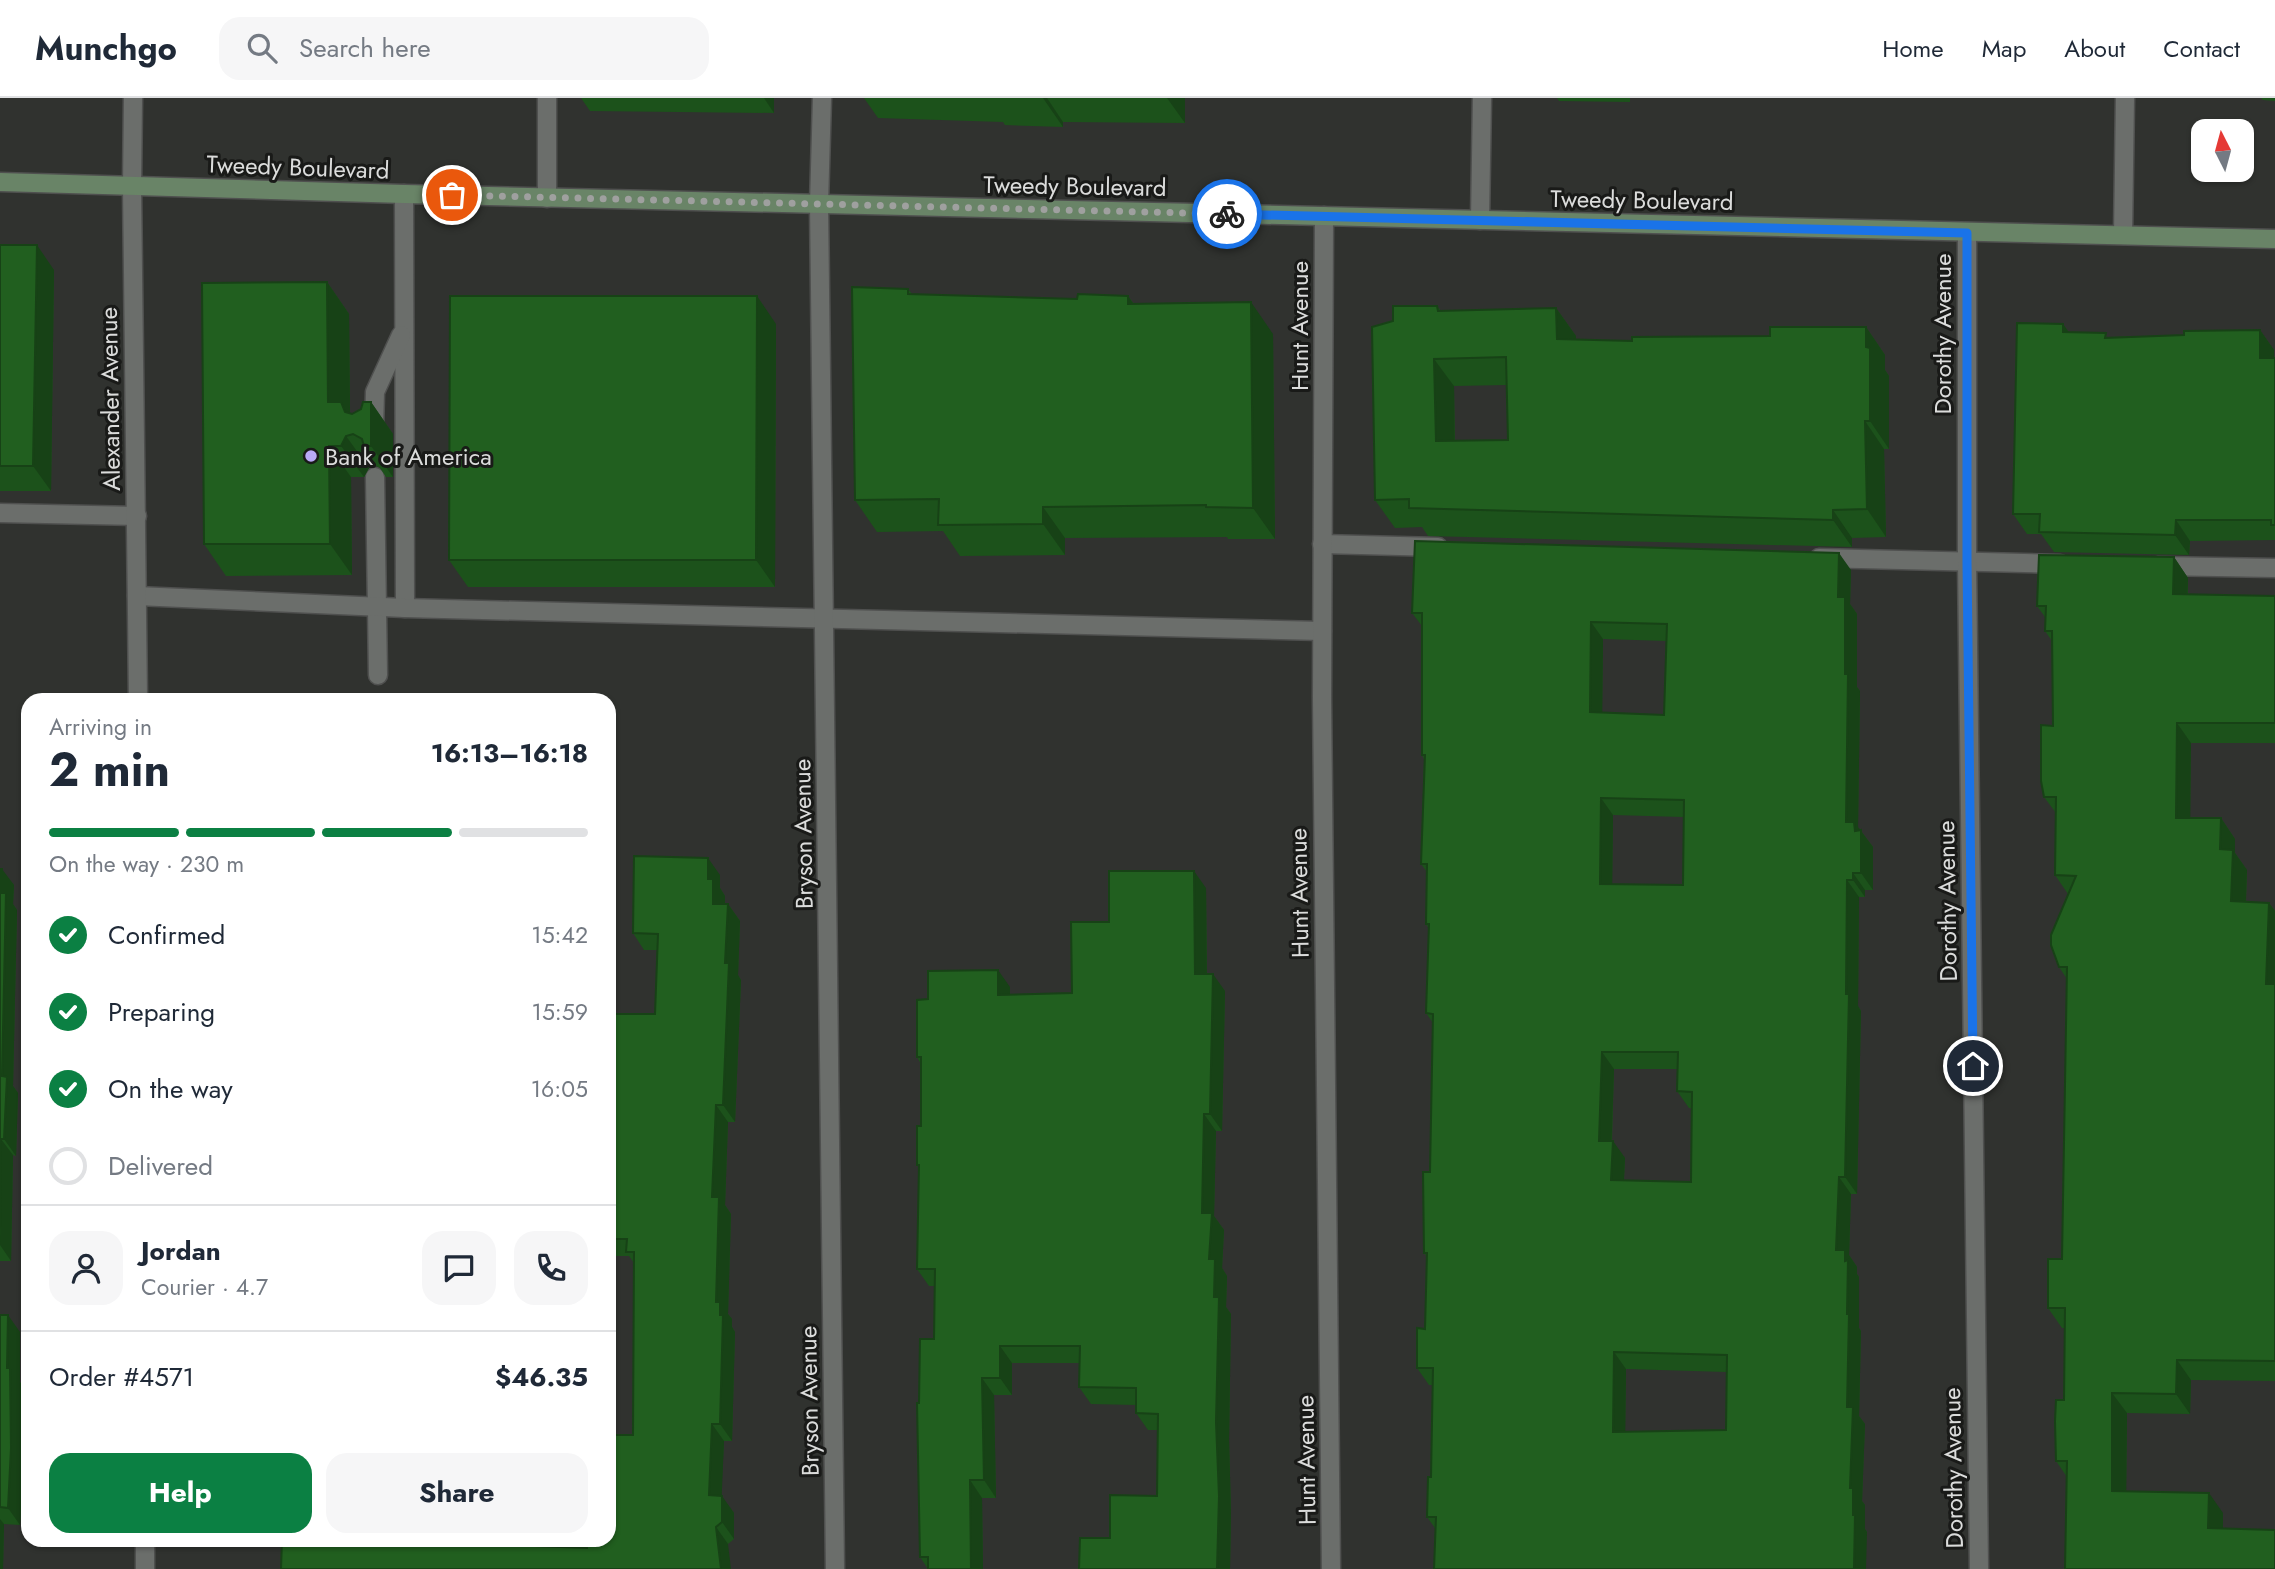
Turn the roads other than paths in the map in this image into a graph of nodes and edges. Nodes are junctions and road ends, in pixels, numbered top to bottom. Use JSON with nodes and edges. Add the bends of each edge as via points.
{"nodes":[{"id":1,"x":133,"y":98,"type":"edge"},
{"id":2,"x":547,"y":98,"type":"edge"},
{"id":3,"x":822,"y":98,"type":"edge"},
{"id":4,"x":1482,"y":98,"type":"edge"},
{"id":5,"x":2125,"y":98,"type":"edge"},
{"id":6,"x":0,"y":182,"type":"edge"},
{"id":7,"x":132,"y":187,"type":"junction"},
{"id":8,"x":404,"y":194,"type":"junction"},
{"id":9,"x":547,"y":198,"type":"junction"},
{"id":10,"x":819,"y":204,"type":"junction"},
{"id":11,"x":1324,"y":216,"type":"junction"},
{"id":12,"x":1479,"y":220,"type":"junction"},
{"id":13,"x":1967,"y":233,"type":"junction"},
{"id":14,"x":2123,"y":236,"type":"junction"},
{"id":15,"x":2275,"y":239,"type":"edge"},
{"id":16,"x":403,"y":330,"type":"junction"},
{"id":17,"x":374,"y":434,"type":"edge"},
{"id":18,"x":375,"y":477,"type":"dead end"},
{"id":19,"x":0,"y":513,"type":"edge"},
{"id":20,"x":137,"y":516,"type":"junction"},
{"id":21,"x":1322,"y":544,"type":"junction"},
{"id":22,"x":1461,"y":548,"type":"edge"},
{"id":23,"x":1805,"y":558,"type":"edge"},
{"id":24,"x":1967,"y":562,"type":"junction"},
{"id":25,"x":2079,"y":564,"type":"edge"},
{"id":26,"x":2135,"y":565,"type":"edge"},
{"id":27,"x":2275,"y":568,"type":"edge"},
{"id":28,"x":137,"y":596,"type":"junction"},
{"id":29,"x":376,"y":607,"type":"junction"},
{"id":30,"x":405,"y":608,"type":"junction"},
{"id":31,"x":824,"y":619,"type":"junction"},
{"id":32,"x":1322,"y":631,"type":"junction"},
{"id":33,"x":378,"y":675,"type":"dead end"},
{"id":34,"x":138,"y":693,"type":"edge"},
{"id":35,"x":145,"y":1547,"type":"edge"},
{"id":36,"x":145,"y":1569,"type":"edge"},
{"id":37,"x":835,"y":1569,"type":"edge"},
{"id":38,"x":1331,"y":1569,"type":"edge"},
{"id":39,"x":1979,"y":1569,"type":"edge"}],
"edges":[{"from":1,"to":7,"type":"street","name":"Alexander Avenue"},
{"from":2,"to":9,"type":"street"},
{"from":3,"to":10,"type":"street","name":"Bryson Avenue"},
{"from":4,"to":12,"type":"street"},
{"from":5,"to":14,"type":"street"},
{"from":6,"to":7,"type":"main road","name":"Tweedy Boulevard"},
{"from":7,"to":8,"type":"main road","name":"Tweedy Boulevard"},
{"from":7,"to":20,"type":"street","name":"Alexander Avenue"},
{"from":8,"to":9,"type":"main road","name":"Tweedy Boulevard"},
{"from":8,"to":16,"type":"street"},
{"from":9,"to":10,"type":"main road","name":"Tweedy Boulevard"},
{"from":10,"to":11,"type":"main road","name":"Tweedy Boulevard"},
{"from":10,"to":31,"type":"street","name":"Bryson Avenue"},
{"from":11,"to":12,"type":"main road","name":"Tweedy Boulevard"},
{"from":11,"to":21,"type":"street","name":"Hunt Avenue"},
{"from":12,"to":13,"type":"main road","name":"Tweedy Boulevard"},
{"from":13,"to":14,"type":"main road","name":"Tweedy Boulevard"},
{"from":13,"to":24,"type":"street","name":"Dorothy Avenue"},
{"from":14,"to":15,"type":"main road","name":"Tweedy Boulevard"},
{"from":16,"to":17,"type":"street","via":[[375,392]]},
{"from":16,"to":30,"type":"street"},
{"from":18,"to":29,"type":"street"},
{"from":19,"to":20,"type":"street"},
{"from":20,"to":28,"type":"street","name":"Alexander Avenue"},
{"from":21,"to":22,"type":"street"},
{"from":21,"to":32,"type":"street","name":"Hunt Avenue"},
{"from":23,"to":24,"type":"street"},
{"from":24,"to":25,"type":"street"},
{"from":24,"to":39,"type":"street","name":"Dorothy Avenue"},
{"from":26,"to":27,"type":"street"},
{"from":28,"to":29,"type":"street"},
{"from":28,"to":34,"type":"street","name":"Alexander Avenue"},
{"from":29,"to":30,"type":"street"},
{"from":29,"to":33,"type":"street"},
{"from":30,"to":31,"type":"street"},
{"from":31,"to":32,"type":"street"},
{"from":31,"to":37,"type":"street","name":"Bryson Avenue"},
{"from":32,"to":38,"type":"street","name":"Hunt Avenue"},
{"from":35,"to":36,"type":"street"}]}
